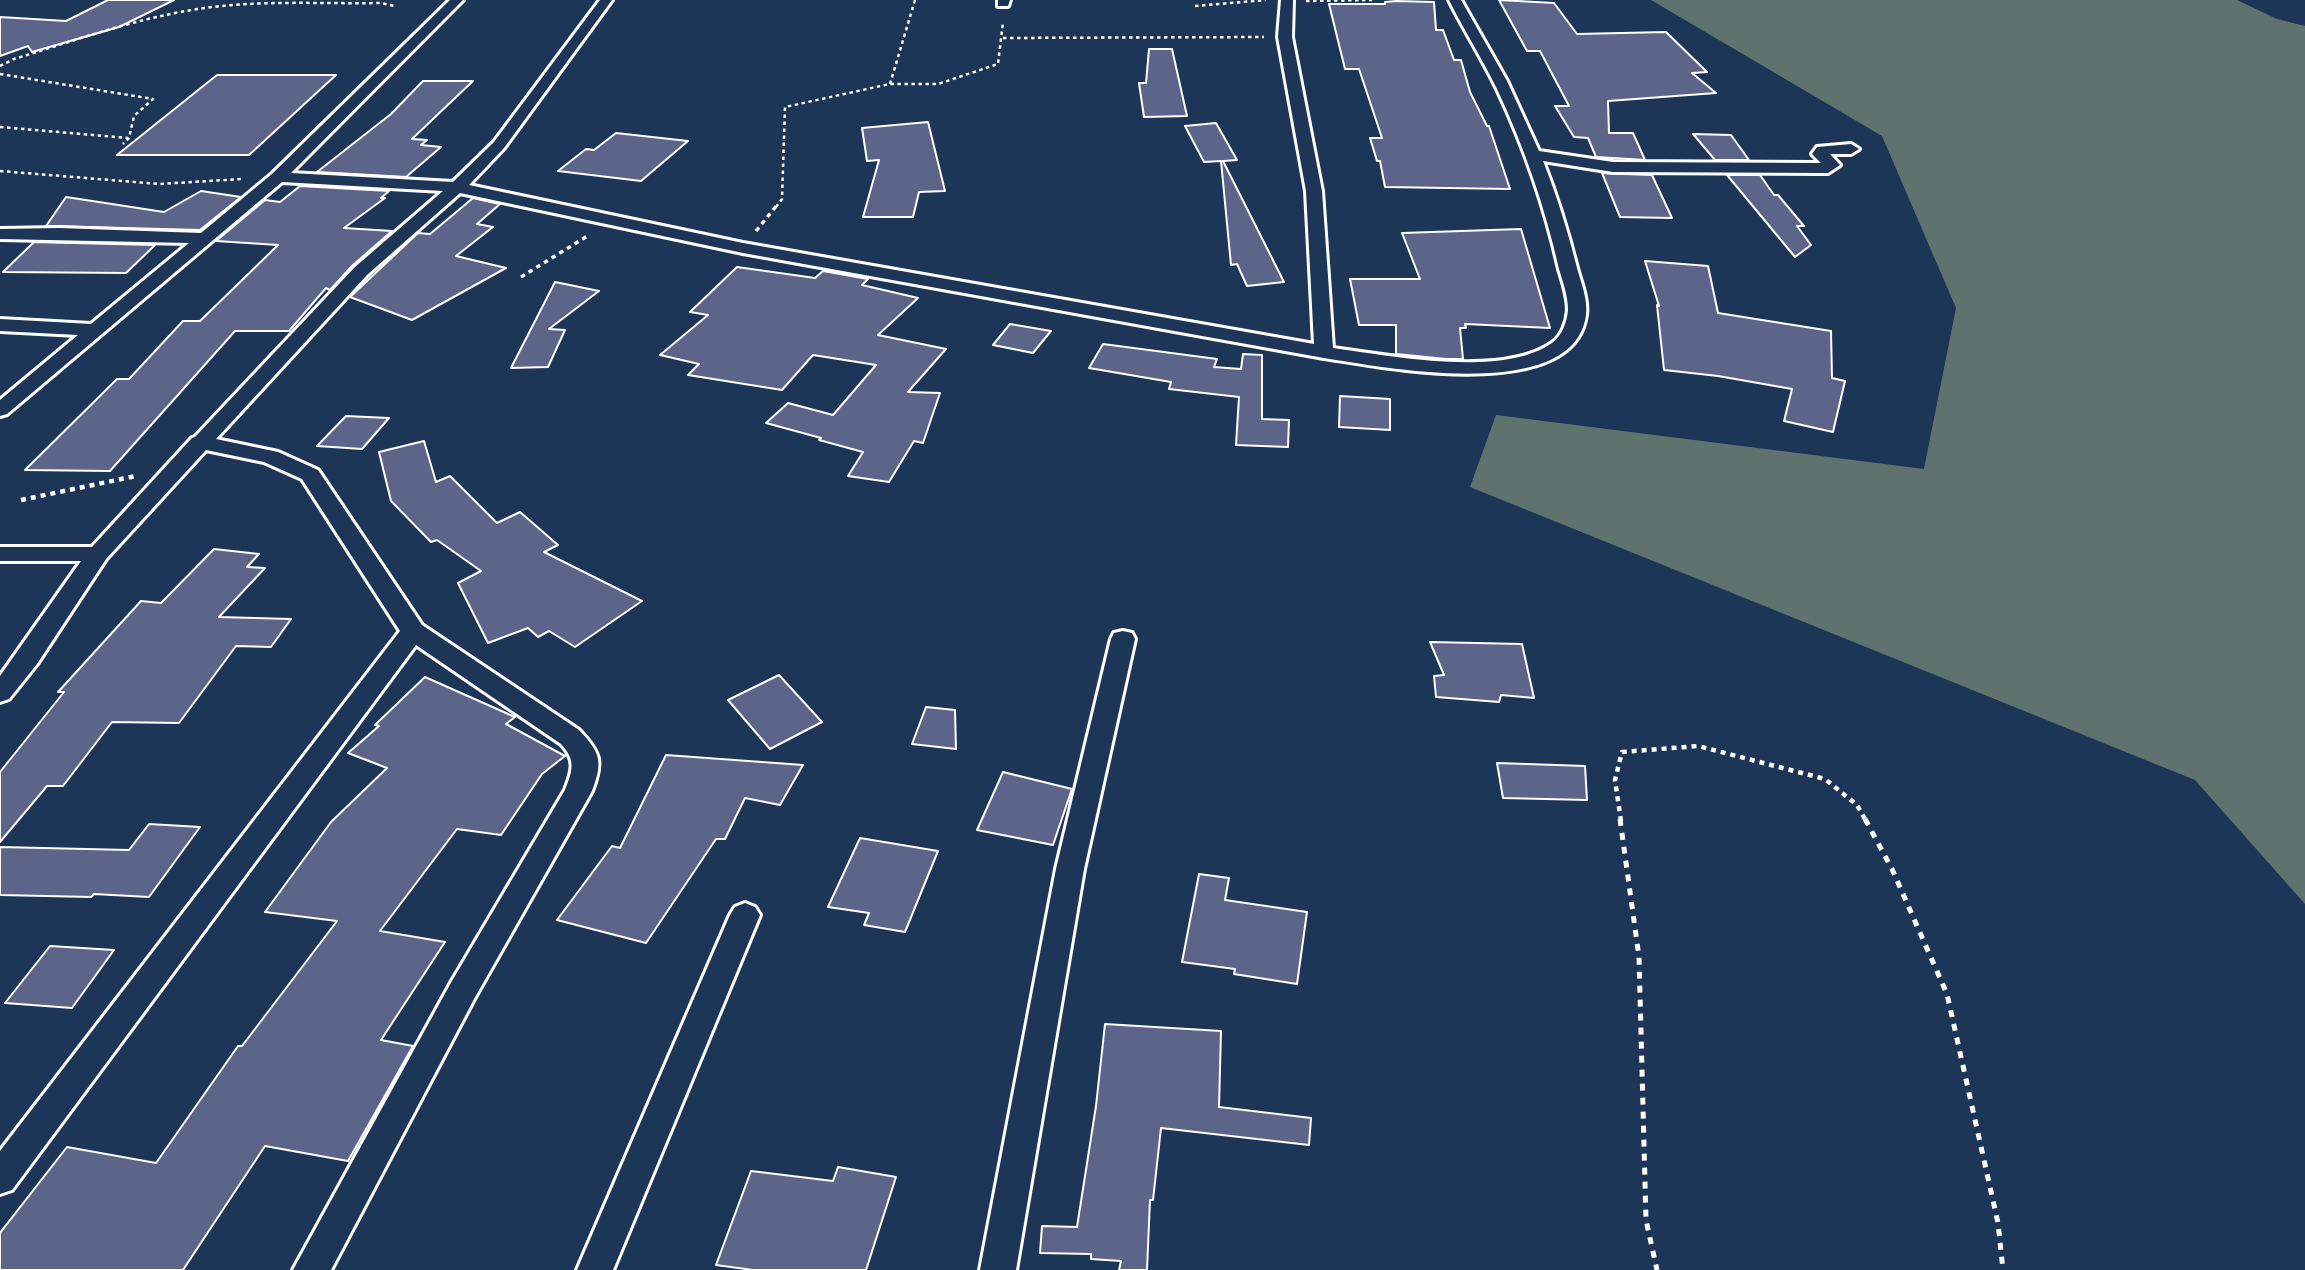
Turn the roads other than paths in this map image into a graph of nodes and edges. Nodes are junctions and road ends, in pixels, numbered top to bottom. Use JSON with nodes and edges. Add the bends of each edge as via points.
{"nodes":[{"id":1,"x":457,"y":0,"type":"edge"},
{"id":2,"x":606,"y":0,"type":"edge"},
{"id":3,"x":1455,"y":0,"type":"edge"},
{"id":4,"x":1287,"y":1,"type":"edge"},
{"id":5,"x":1851,"y":149,"type":"dead end"},
{"id":6,"x":1533,"y":155,"type":"junction"},
{"id":7,"x":278,"y":177,"type":"junction"},
{"id":8,"x":457,"y":187,"type":"junction"},
{"id":9,"x":0,"y":234,"type":"edge"},
{"id":10,"x":206,"y":239,"type":"junction"},
{"id":11,"x":0,"y":325,"type":"edge"},
{"id":12,"x":94,"y":330,"type":"junction"},
{"id":13,"x":1324,"y":352,"type":"junction"},
{"id":14,"x":0,"y":410,"type":"edge"},
{"id":15,"x":199,"y":442,"type":"junction"},
{"id":16,"x":0,"y":554,"type":"edge"},
{"id":17,"x":98,"y":554,"type":"junction"},
{"id":18,"x":413,"y":631,"type":"junction"},
{"id":19,"x":1123,"y":639,"type":"dead end"},
{"id":20,"x":0,"y":693,"type":"edge"},
{"id":21,"x":745,"y":915,"type":"dead end"},
{"id":22,"x":0,"y":1178,"type":"edge"},
{"id":23,"x":311,"y":1270,"type":"edge"},
{"id":24,"x":595,"y":1270,"type":"edge"},
{"id":25,"x":998,"y":1270,"type":"edge"}],
"edges":[{"from":1,"to":7,"type":"street"},
{"from":2,"to":8,"type":"street","via":[[513,128]]},
{"from":3,"to":6,"type":"street","via":[[1505,91]]},
{"from":4,"to":13,"type":"street","via":[[1285,37],[1314,191]]},
{"from":5,"to":6,"type":"street","via":[[1822,150],[1832,165],[1828,169],[1612,167]]},
{"from":6,"to":13,"type":"street","via":[[1560,232],[1577,311],[1570,336],[1557,349],[1524,362],[1493,367],[1413,365]]},
{"from":7,"to":8,"type":"street"},
{"from":7,"to":10,"type":"street"},
{"from":8,"to":13,"type":"street","via":[[743,248]]},
{"from":8,"to":15,"type":"street","via":[[361,271]]},
{"from":9,"to":10,"type":"street"},
{"from":10,"to":12,"type":"street"},
{"from":11,"to":12,"type":"street"},
{"from":12,"to":14,"type":"street"},
{"from":15,"to":17,"type":"street"},
{"from":15,"to":18,"type":"street","via":[[270,457],[310,475]]},
{"from":16,"to":17,"type":"street"},
{"from":17,"to":20,"type":"street"},
{"from":18,"to":22,"type":"street"},
{"from":18,"to":23,"type":"street","via":[[570,737],[582,750],[587,768]]},
{"from":19,"to":25,"type":"street","via":[[1070,869]]},
{"from":21,"to":24,"type":"street"}]}
